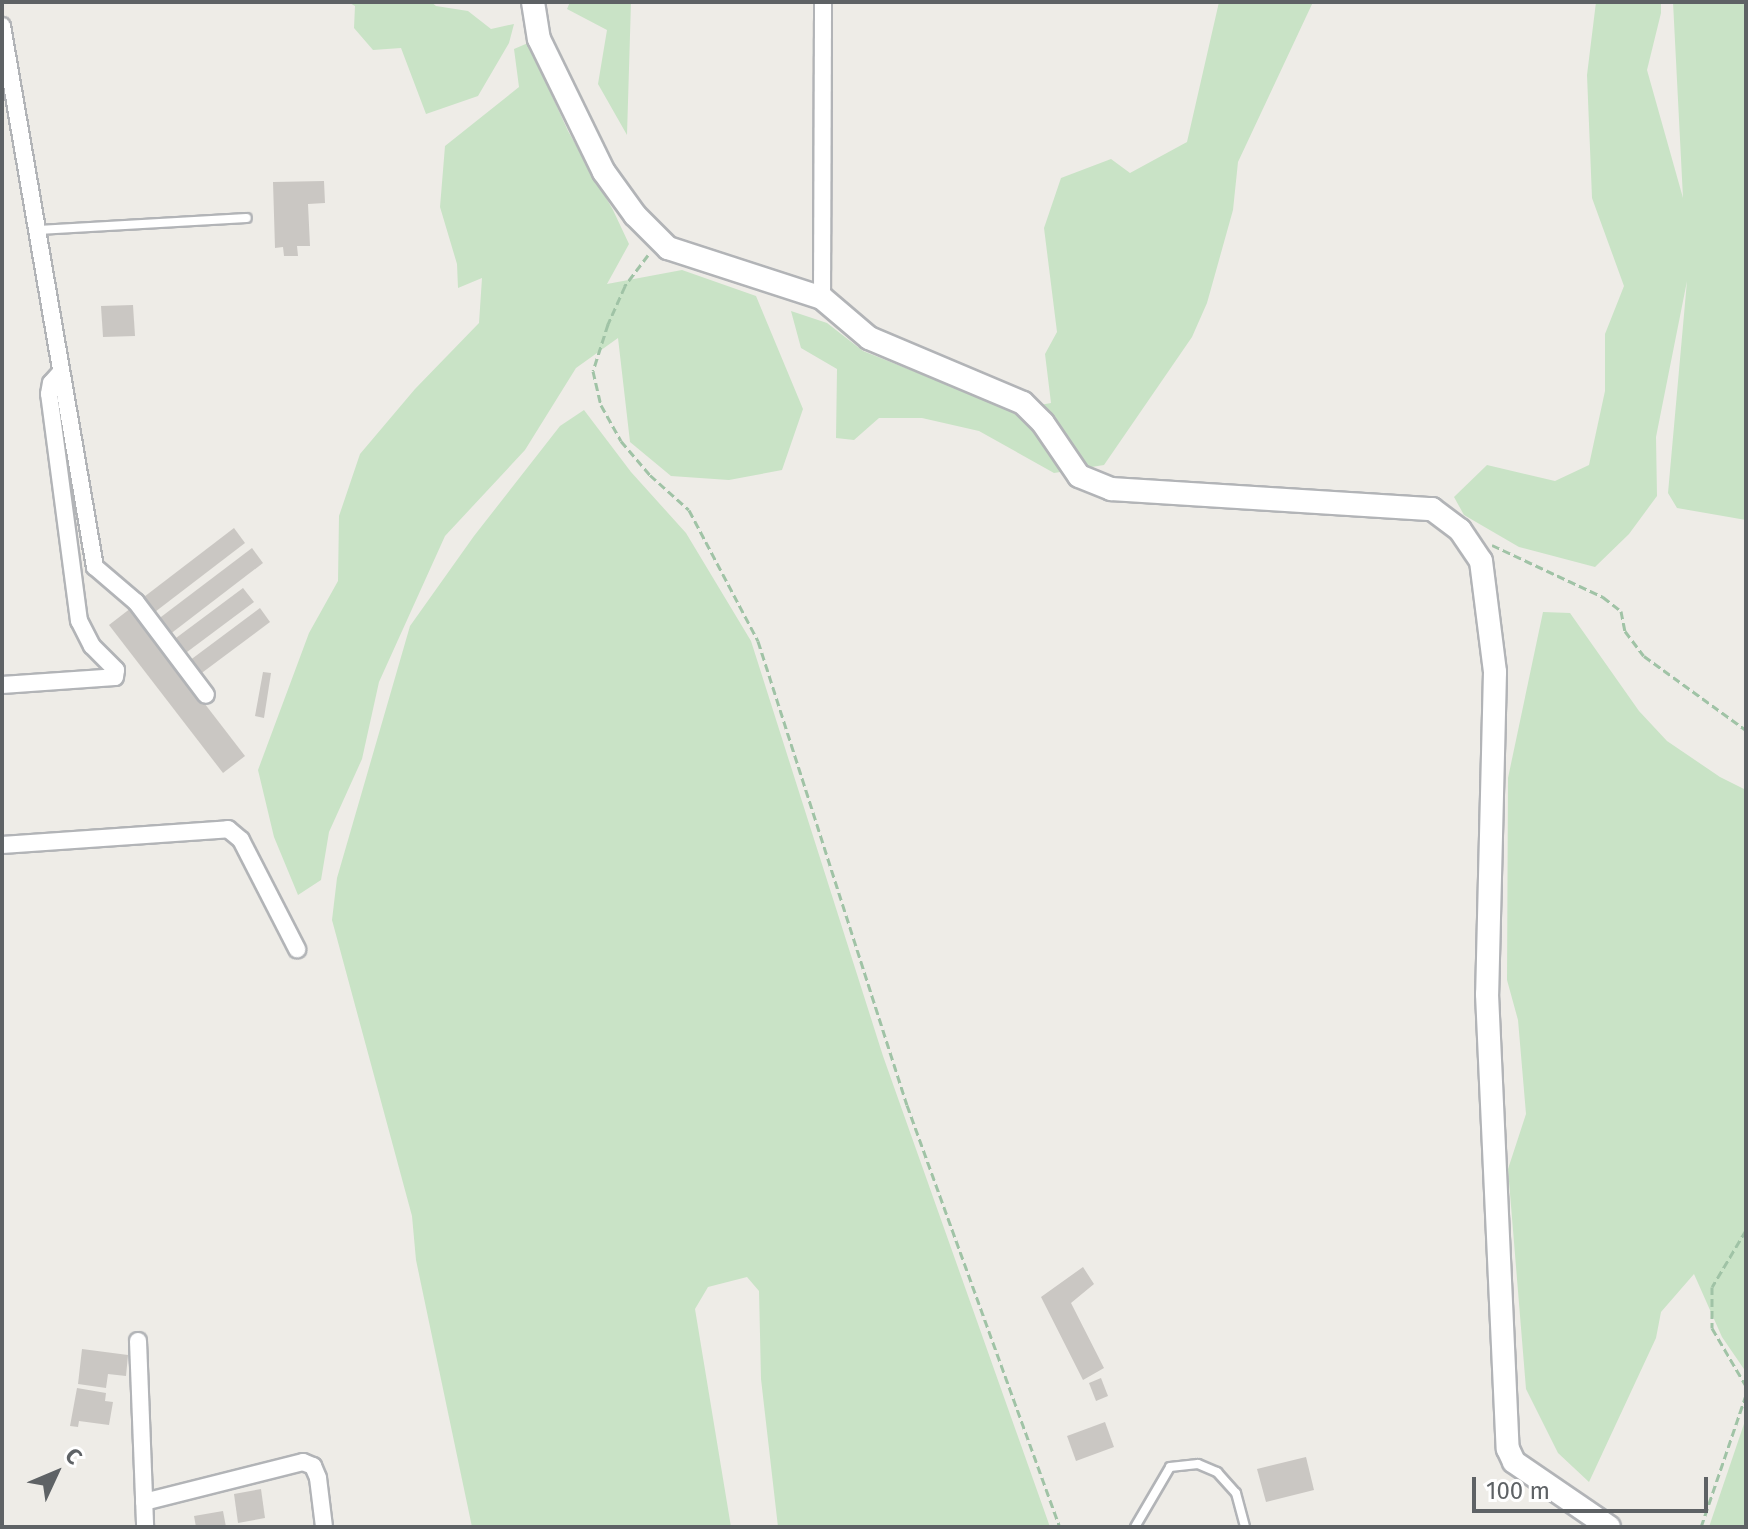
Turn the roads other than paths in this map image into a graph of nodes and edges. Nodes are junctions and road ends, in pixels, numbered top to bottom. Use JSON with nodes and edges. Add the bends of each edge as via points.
{"nodes":[{"id":1,"x":533,"y":2,"type":"edge"},
{"id":2,"x":823,"y":2,"type":"edge"},
{"id":3,"x":2,"y":26,"type":"edge"},
{"id":4,"x":247,"y":218,"type":"dead end"},
{"id":5,"x":37,"y":230,"type":"junction"},
{"id":6,"x":822,"y":298,"type":"junction"},
{"id":7,"x":61,"y":372,"type":"junction"},
{"id":8,"x":2,"y":685,"type":"edge"},
{"id":9,"x":206,"y":695,"type":"dead end"},
{"id":10,"x":2,"y":845,"type":"edge"},
{"id":11,"x":297,"y":949,"type":"dead end"},
{"id":12,"x":138,"y":1341,"type":"dead end"},
{"id":13,"x":144,"y":1502,"type":"junction"},
{"id":14,"x":145,"y":1527,"type":"edge"},
{"id":15,"x":324,"y":1527,"type":"edge"},
{"id":16,"x":1135,"y":1527,"type":"edge"},
{"id":17,"x":1245,"y":1527,"type":"edge"},
{"id":18,"x":1609,"y":1527,"type":"edge"}],
"edges":[{"from":1,"to":6,"type":"street","via":[[539,39],[604,172],[635,215],[668,248]]},
{"from":2,"to":6,"type":"street"},
{"from":3,"to":5,"type":"street"},
{"from":4,"to":5,"type":"lane"},
{"from":5,"to":7,"type":"street"},
{"from":6,"to":18,"type":"street","via":[[869,338],[1023,403],[1079,476],[1111,489],[1432,509],[1460,530],[1481,561],[1495,672],[1487,994],[1508,1449],[1514,1462]]},
{"from":7,"to":8,"type":"street","via":[[49,394],[79,621],[92,646],[116,670],[115,677]]},
{"from":7,"to":9,"type":"street","via":[[95,567],[136,602]]},
{"from":10,"to":11,"type":"street","via":[[234,831]]},
{"from":12,"to":13,"type":"street"},
{"from":13,"to":14,"type":"street"},
{"from":13,"to":15,"type":"street","via":[[303,1462],[313,1466],[318,1478]]},
{"from":16,"to":17,"type":"lane","via":[[1170,1467],[1198,1464],[1217,1472],[1236,1493]]}]}
